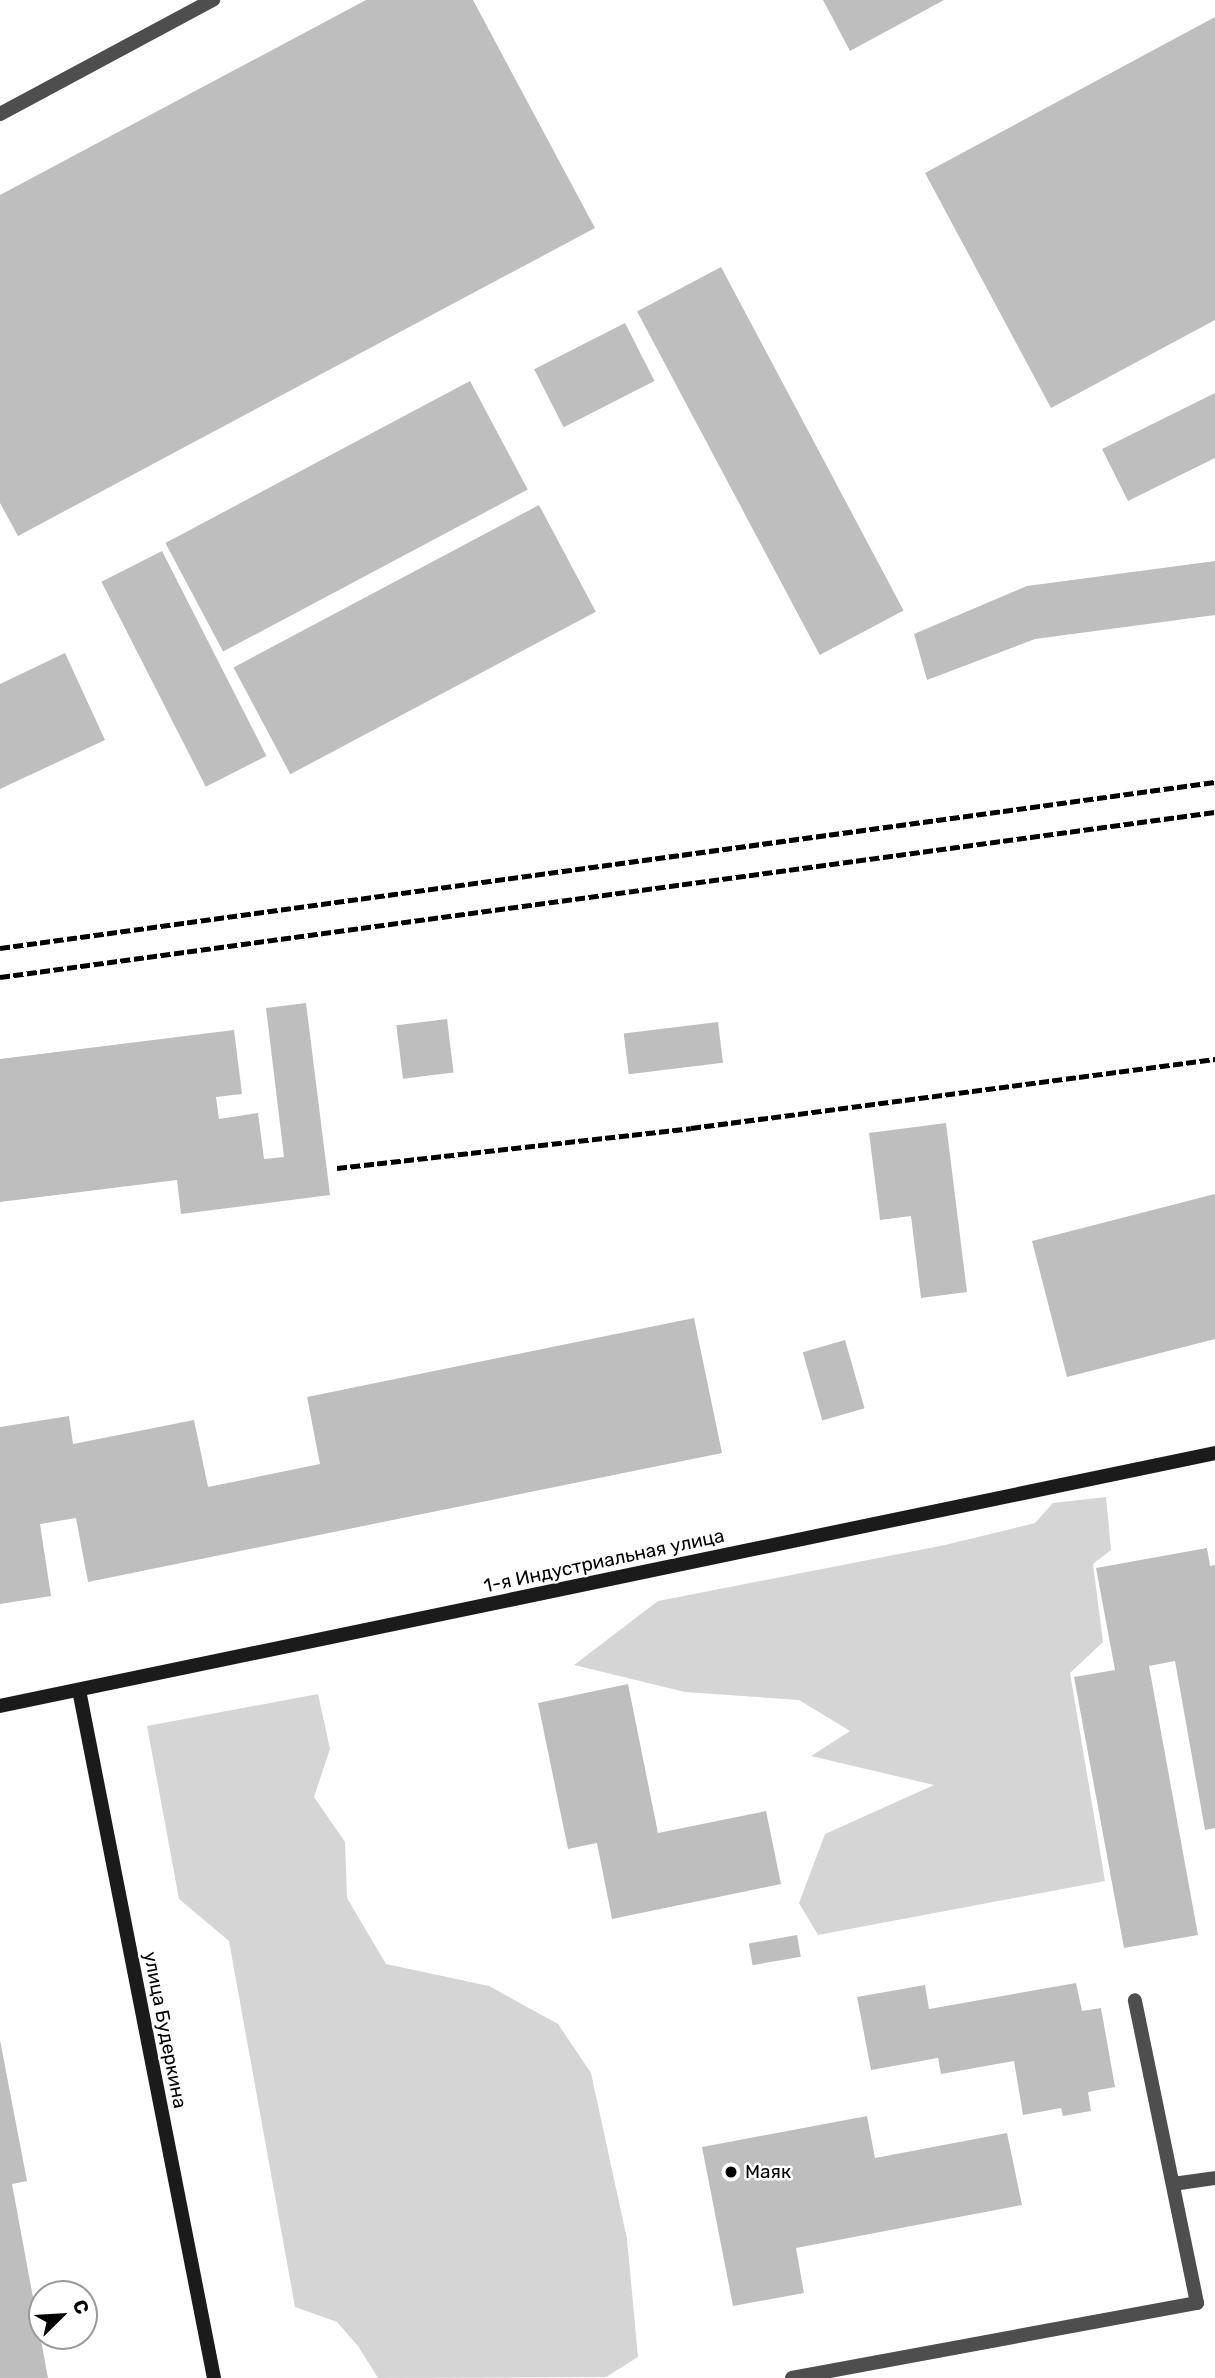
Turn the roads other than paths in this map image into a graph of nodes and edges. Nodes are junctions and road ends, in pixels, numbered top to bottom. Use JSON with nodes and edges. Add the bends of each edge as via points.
{"nodes":[{"id":1,"x":213,"y":0,"type":"edge"},
{"id":2,"x":0,"y":114,"type":"edge"},
{"id":3,"x":1215,"y":1452,"type":"edge"},
{"id":4,"x":79,"y":1690,"type":"junction"},
{"id":5,"x":0,"y":1706,"type":"edge"},
{"id":6,"x":1135,"y":2000,"type":"dead end"},
{"id":7,"x":1215,"y":2178,"type":"edge"},
{"id":8,"x":1173,"y":2184,"type":"junction"},
{"id":9,"x":214,"y":2378,"type":"edge"},
{"id":10,"x":792,"y":2378,"type":"edge"}],
"edges":[{"from":1,"to":2,"type":"lane"},
{"from":3,"to":4,"type":"main road","name":"1-я Индустриальная улица"},
{"from":4,"to":5,"type":"main road","name":"1-я Индустриальная улица"},
{"from":4,"to":9,"type":"main road","name":"улица Будеркина"},
{"from":6,"to":8,"type":"lane"},
{"from":7,"to":8,"type":"lane"},
{"from":8,"to":10,"type":"lane","via":[[1197,2303]]}]}
